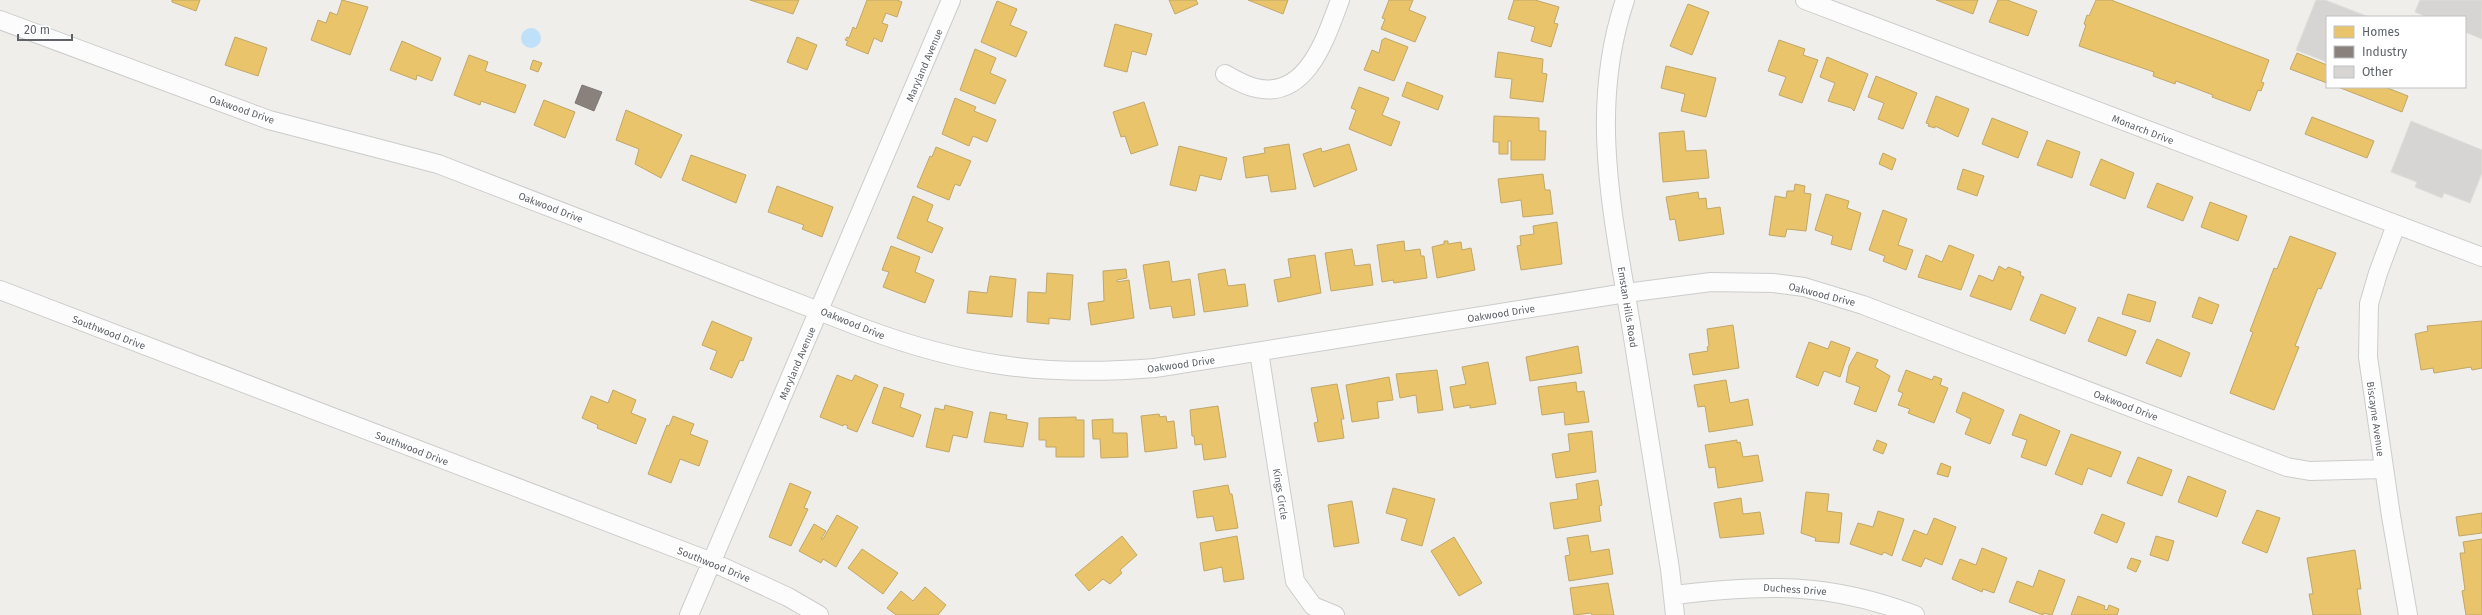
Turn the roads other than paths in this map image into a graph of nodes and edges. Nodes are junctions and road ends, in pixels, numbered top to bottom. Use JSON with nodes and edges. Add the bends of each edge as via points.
{"nodes":[{"id":1,"x":951,"y":0,"type":"edge"},
{"id":2,"x":1340,"y":0,"type":"edge"},
{"id":3,"x":1625,"y":0,"type":"edge"},
{"id":4,"x":1805,"y":0,"type":"edge"},
{"id":5,"x":0,"y":20,"type":"edge"},
{"id":6,"x":1225,"y":74,"type":"dead end"},
{"id":7,"x":2396,"y":225,"type":"junction"},
{"id":8,"x":2482,"y":257,"type":"edge"},
{"id":9,"x":0,"y":290,"type":"edge"},
{"id":10,"x":1626,"y":293,"type":"junction"},
{"id":11,"x":819,"y":309,"type":"junction"},
{"id":12,"x":1259,"y":352,"type":"junction"},
{"id":13,"x":2384,"y":469,"type":"junction"},
{"id":14,"x":712,"y":562,"type":"junction"},
{"id":15,"x":1673,"y":595,"type":"junction"},
{"id":16,"x":689,"y":615,"type":"edge"},
{"id":17,"x":819,"y":615,"type":"edge"},
{"id":18,"x":1335,"y":615,"type":"edge"},
{"id":19,"x":1674,"y":615,"type":"edge"},
{"id":20,"x":1915,"y":615,"type":"edge"},
{"id":21,"x":2408,"y":615,"type":"edge"}],
"edges":[{"from":1,"to":11,"type":"street","name":"Maryland Avenue"},
{"from":2,"to":6,"type":"street","via":[[1320,51],[1296,82],[1277,90],[1255,88]]},
{"from":3,"to":10,"type":"street","name":"Emstan Hills Road","via":[[1612,50],[1604,121],[1609,186]]},
{"from":4,"to":7,"type":"street","name":"Monarch Drive"},
{"from":5,"to":11,"type":"street","name":"Oakwood Drive","via":[[269,120],[438,164]]},
{"from":7,"to":8,"type":"street","name":"Monarch Drive"},
{"from":7,"to":13,"type":"street","name":"Biscayne Avenue","via":[[2378,273],[2370,304],[2368,357]]},
{"from":9,"to":14,"type":"street","name":"Southwood Drive"},
{"from":10,"to":12,"type":"street","name":"Oakwood Drive"},
{"from":10,"to":13,"type":"street","name":"Oakwood Drive","via":[[1711,282],[1757,282],[1804,287],[1863,305],[2287,467],[2310,471]]},
{"from":10,"to":15,"type":"street","name":"Emstan Hills Road"},
{"from":11,"to":12,"type":"street","name":"Oakwood Drive","via":[[907,344],[955,358],[1004,367],[1105,372],[1148,369]]},
{"from":11,"to":14,"type":"street","name":"Maryland Avenue"},
{"from":12,"to":18,"type":"street","name":"Kings Circle","via":[[1295,581],[1313,606]]},
{"from":13,"to":21,"type":"street","name":"Biscayne Avenue"},
{"from":14,"to":16,"type":"street","name":"Maryland Avenue"},
{"from":14,"to":17,"type":"street","name":"Southwood Drive","via":[[788,597]]},
{"from":15,"to":19,"type":"street","name":"Emstan Hills Road"},
{"from":15,"to":20,"type":"street","name":"Duchess Drive","via":[[1754,586],[1787,586],[1852,595]]}]}
